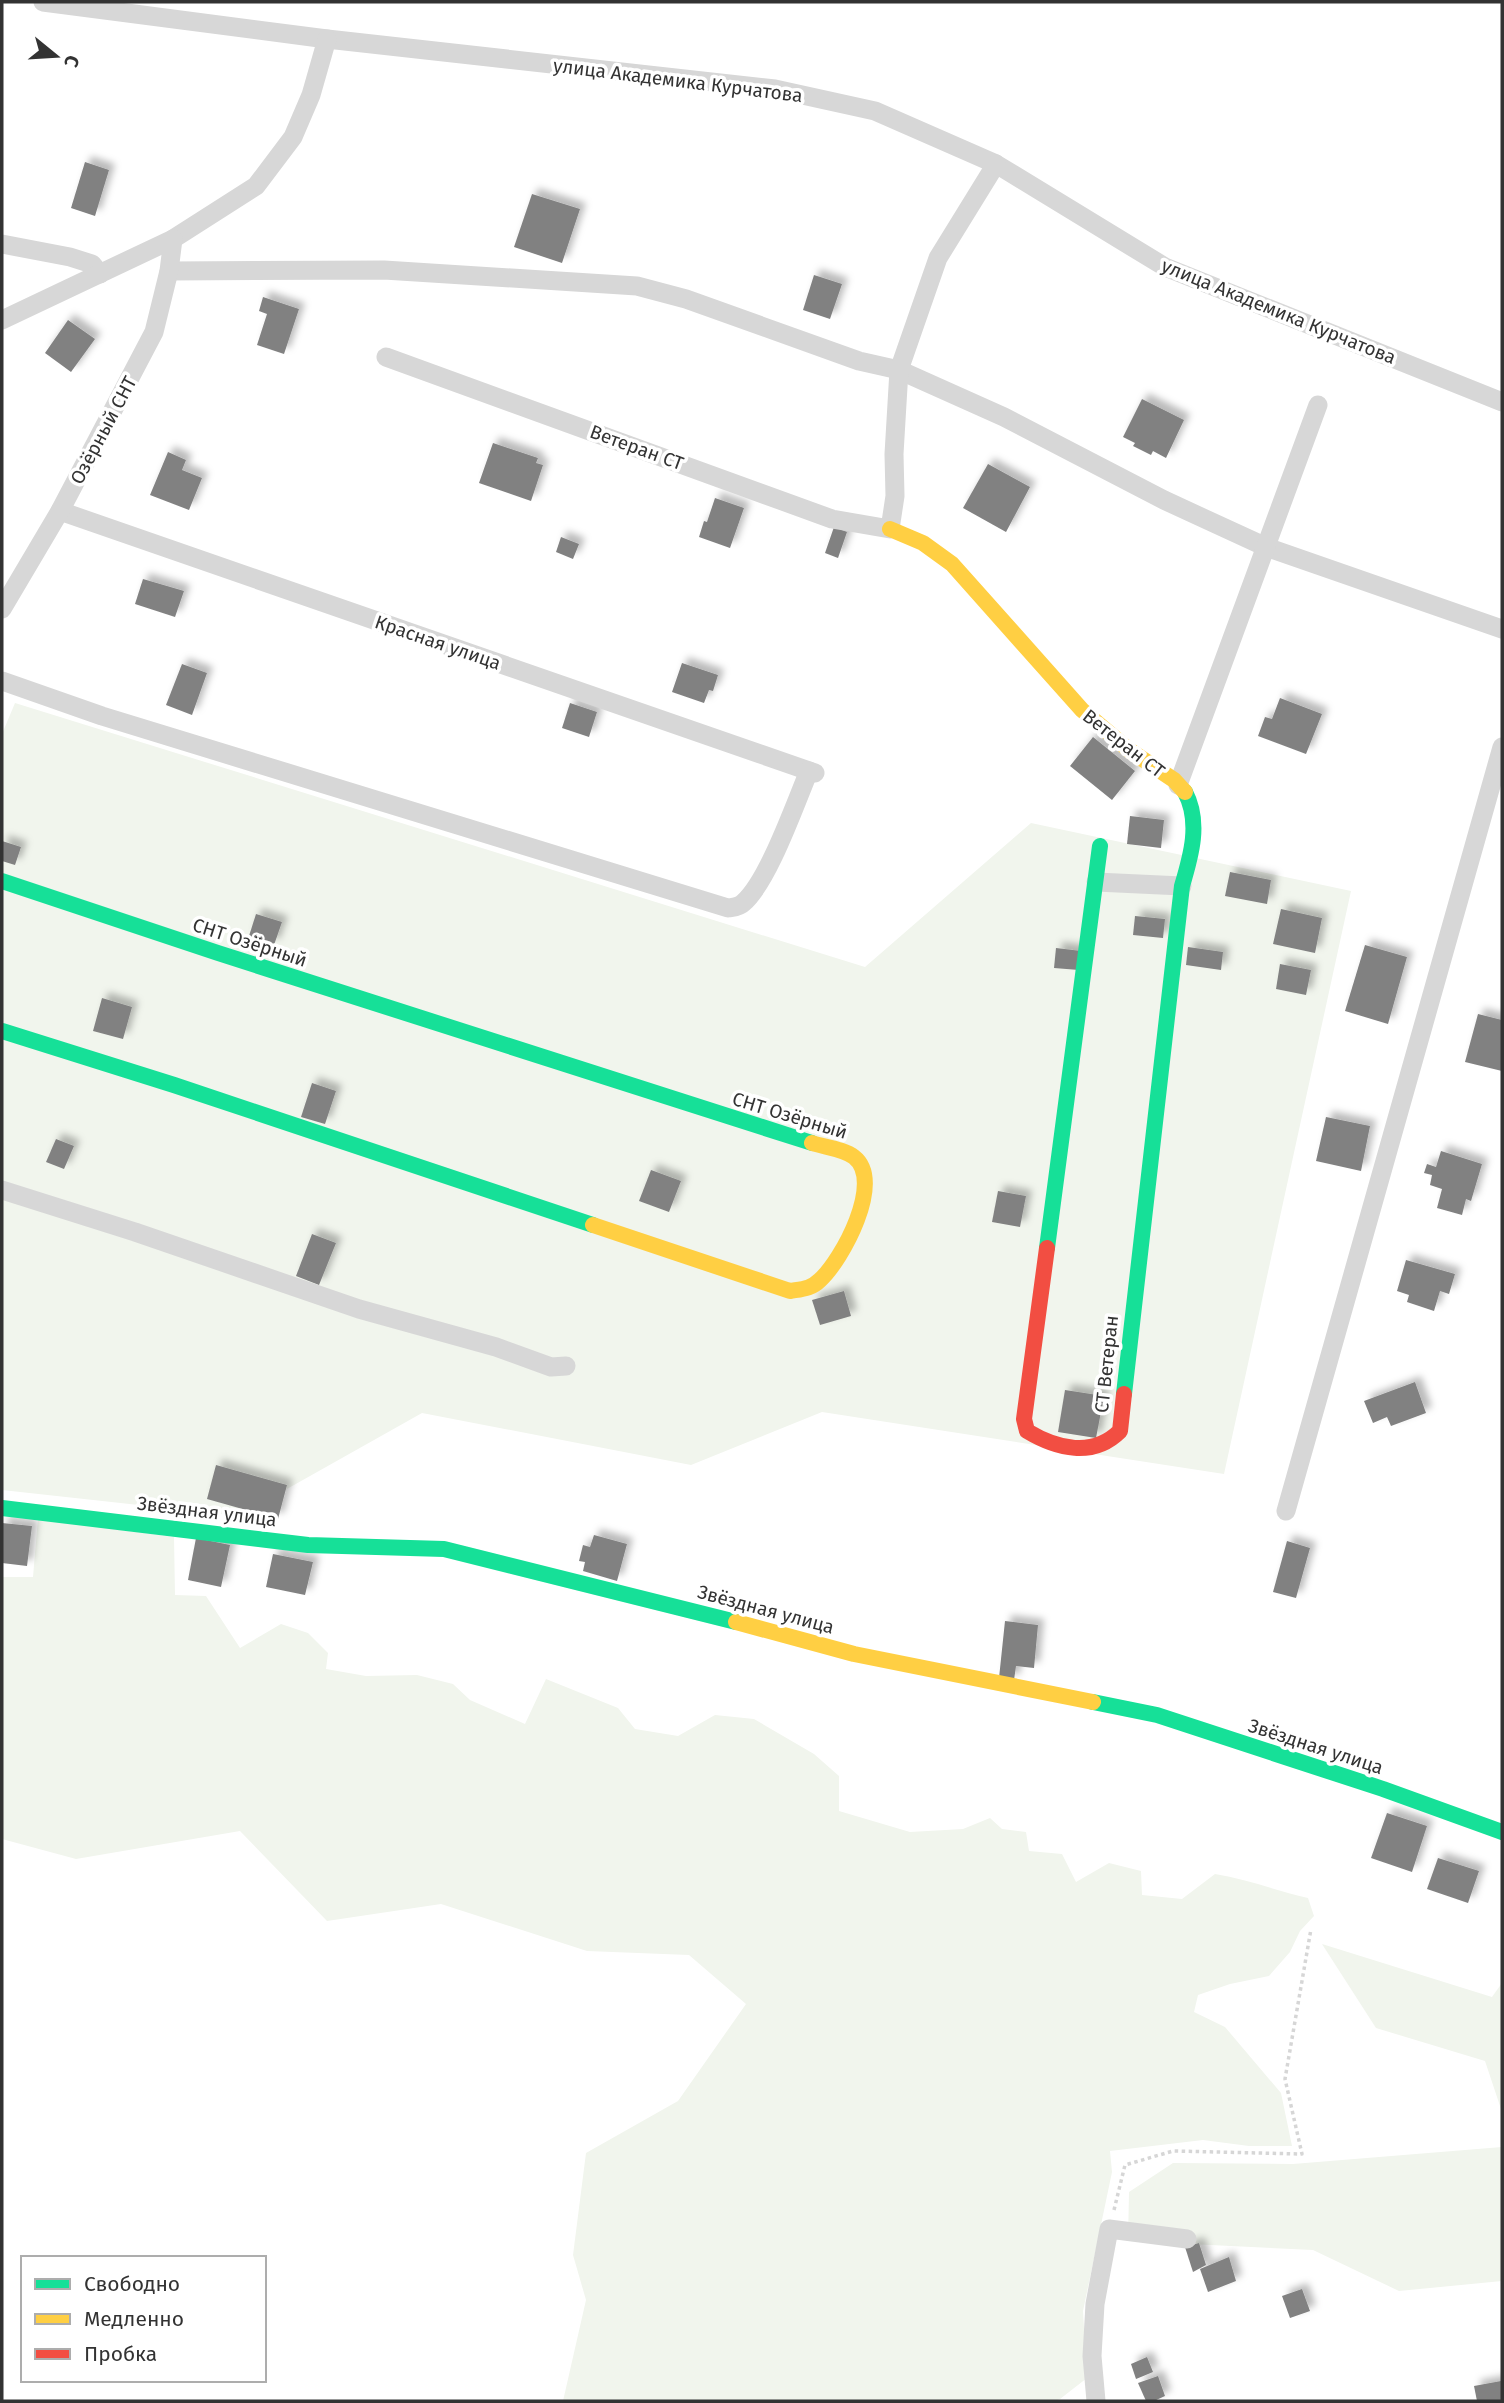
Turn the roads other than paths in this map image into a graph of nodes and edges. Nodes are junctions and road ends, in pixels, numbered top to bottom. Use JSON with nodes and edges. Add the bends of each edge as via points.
{"nodes":[{"id":1,"x":43,"y":2,"type":"edge"},
{"id":2,"x":327,"y":39,"type":"junction"},
{"id":3,"x":996,"y":164,"type":"junction"},
{"id":4,"x":173,"y":239,"type":"junction"},
{"id":5,"x":2,"y":244,"type":"edge"},
{"id":6,"x":170,"y":271,"type":"junction"},
{"id":7,"x":100,"y":274,"type":"junction"},
{"id":8,"x":2,"y":320,"type":"edge"},
{"id":9,"x":386,"y":357,"type":"dead end"},
{"id":10,"x":899,"y":370,"type":"junction"},
{"id":11,"x":1502,"y":402,"type":"edge"},
{"id":12,"x":1318,"y":405,"type":"dead end"},
{"id":13,"x":60,"y":511,"type":"junction"},
{"id":14,"x":890,"y":529,"type":"junction"},
{"id":15,"x":1266,"y":547,"type":"junction"},
{"id":16,"x":2,"y":609,"type":"edge"},
{"id":17,"x":1502,"y":629,"type":"edge"},
{"id":18,"x":2,"y":681,"type":"edge"},
{"id":19,"x":1502,"y":747,"type":"edge"},
{"id":20,"x":1178,"y":785,"type":"junction"},
{"id":21,"x":1100,"y":846,"type":"dead end"},
{"id":22,"x":2,"y":881,"type":"edge"},
{"id":23,"x":1096,"y":882,"type":"junction"},
{"id":24,"x":1182,"y":886,"type":"junction"},
{"id":25,"x":2,"y":1031,"type":"edge"},
{"id":26,"x":2,"y":1190,"type":"edge"},
{"id":27,"x":566,"y":1366,"type":"dead end"},
{"id":28,"x":2,"y":1508,"type":"edge"},
{"id":29,"x":1286,"y":1511,"type":"dead end"},
{"id":30,"x":1502,"y":1832,"type":"edge"},
{"id":31,"x":1187,"y":2239,"type":"dead end"},
{"id":32,"x":1096,"y":2401,"type":"edge"}],
"edges":[{"from":1,"to":2,"type":"street","name":"улица Академика Курчатова"},
{"from":2,"to":3,"type":"street","name":"улица Академика Курчатова","via":[[775,89],[875,111]]},
{"from":2,"to":4,"type":"street","via":[[293,137],[264,176],[256,186]]},
{"from":3,"to":10,"type":"street","via":[[938,258]]},
{"from":3,"to":11,"type":"street","name":"улица Академика Курчатова","via":[[1165,267]]},
{"from":4,"to":6,"type":"street","name":"Озёрный СНТ"},
{"from":4,"to":7,"type":"street"},
{"from":5,"to":7,"type":"street","via":[[70,257],[92,264]]},
{"from":6,"to":10,"type":"street","via":[[384,270],[637,286],[859,361]]},
{"from":6,"to":13,"type":"street","name":"Озёрный СНТ","via":[[154,332]]},
{"from":7,"to":8,"type":"street"},
{"from":9,"to":14,"type":"street","name":"Ветеран СТ","via":[[832,519]]},
{"from":10,"to":14,"type":"street"},
{"from":10,"to":15,"type":"street"},
{"from":12,"to":15,"type":"street"},
{"from":13,"to":16,"type":"street","name":"Озёрный СНТ"},
{"from":13,"to":18,"type":"street","name":"Красная улица","via":[[812,772],[752,894],[741,906],[728,908],[102,716]]},
{"from":14,"to":20,"type":"street","name":"Ветеран СТ","via":[[911,535],[952,564],[1082,710]]},
{"from":15,"to":17,"type":"street"},
{"from":15,"to":20,"type":"street"},
{"from":19,"to":29,"type":"street"},
{"from":20,"to":24,"type":"street","name":"СТ Ветеран","via":[[1189,798],[1193,816],[1192,850]]},
{"from":21,"to":23,"type":"street","name":"СТ Ветеран"},
{"from":22,"to":25,"type":"street","name":"СНТ Озёрный","via":[[853,1156],[862,1168],[864,1187],[858,1220],[844,1250],[826,1273],[807,1288],[790,1291]]},
{"from":23,"to":24,"type":"street"},
{"from":23,"to":24,"type":"street","name":"СТ Ветеран","via":[[1024,1419],[1027,1431],[1039,1439],[1086,1448],[1101,1446],[1120,1432]]},
{"from":26,"to":27,"type":"street","via":[[359,1309],[551,1367]]},
{"from":28,"to":30,"type":"street","name":"Звёздная улица","via":[[307,1545],[444,1549],[854,1654],[1157,1716]]},
{"from":31,"to":32,"type":"street","via":[[1109,2229],[1095,2304],[1092,2356]]}]}
